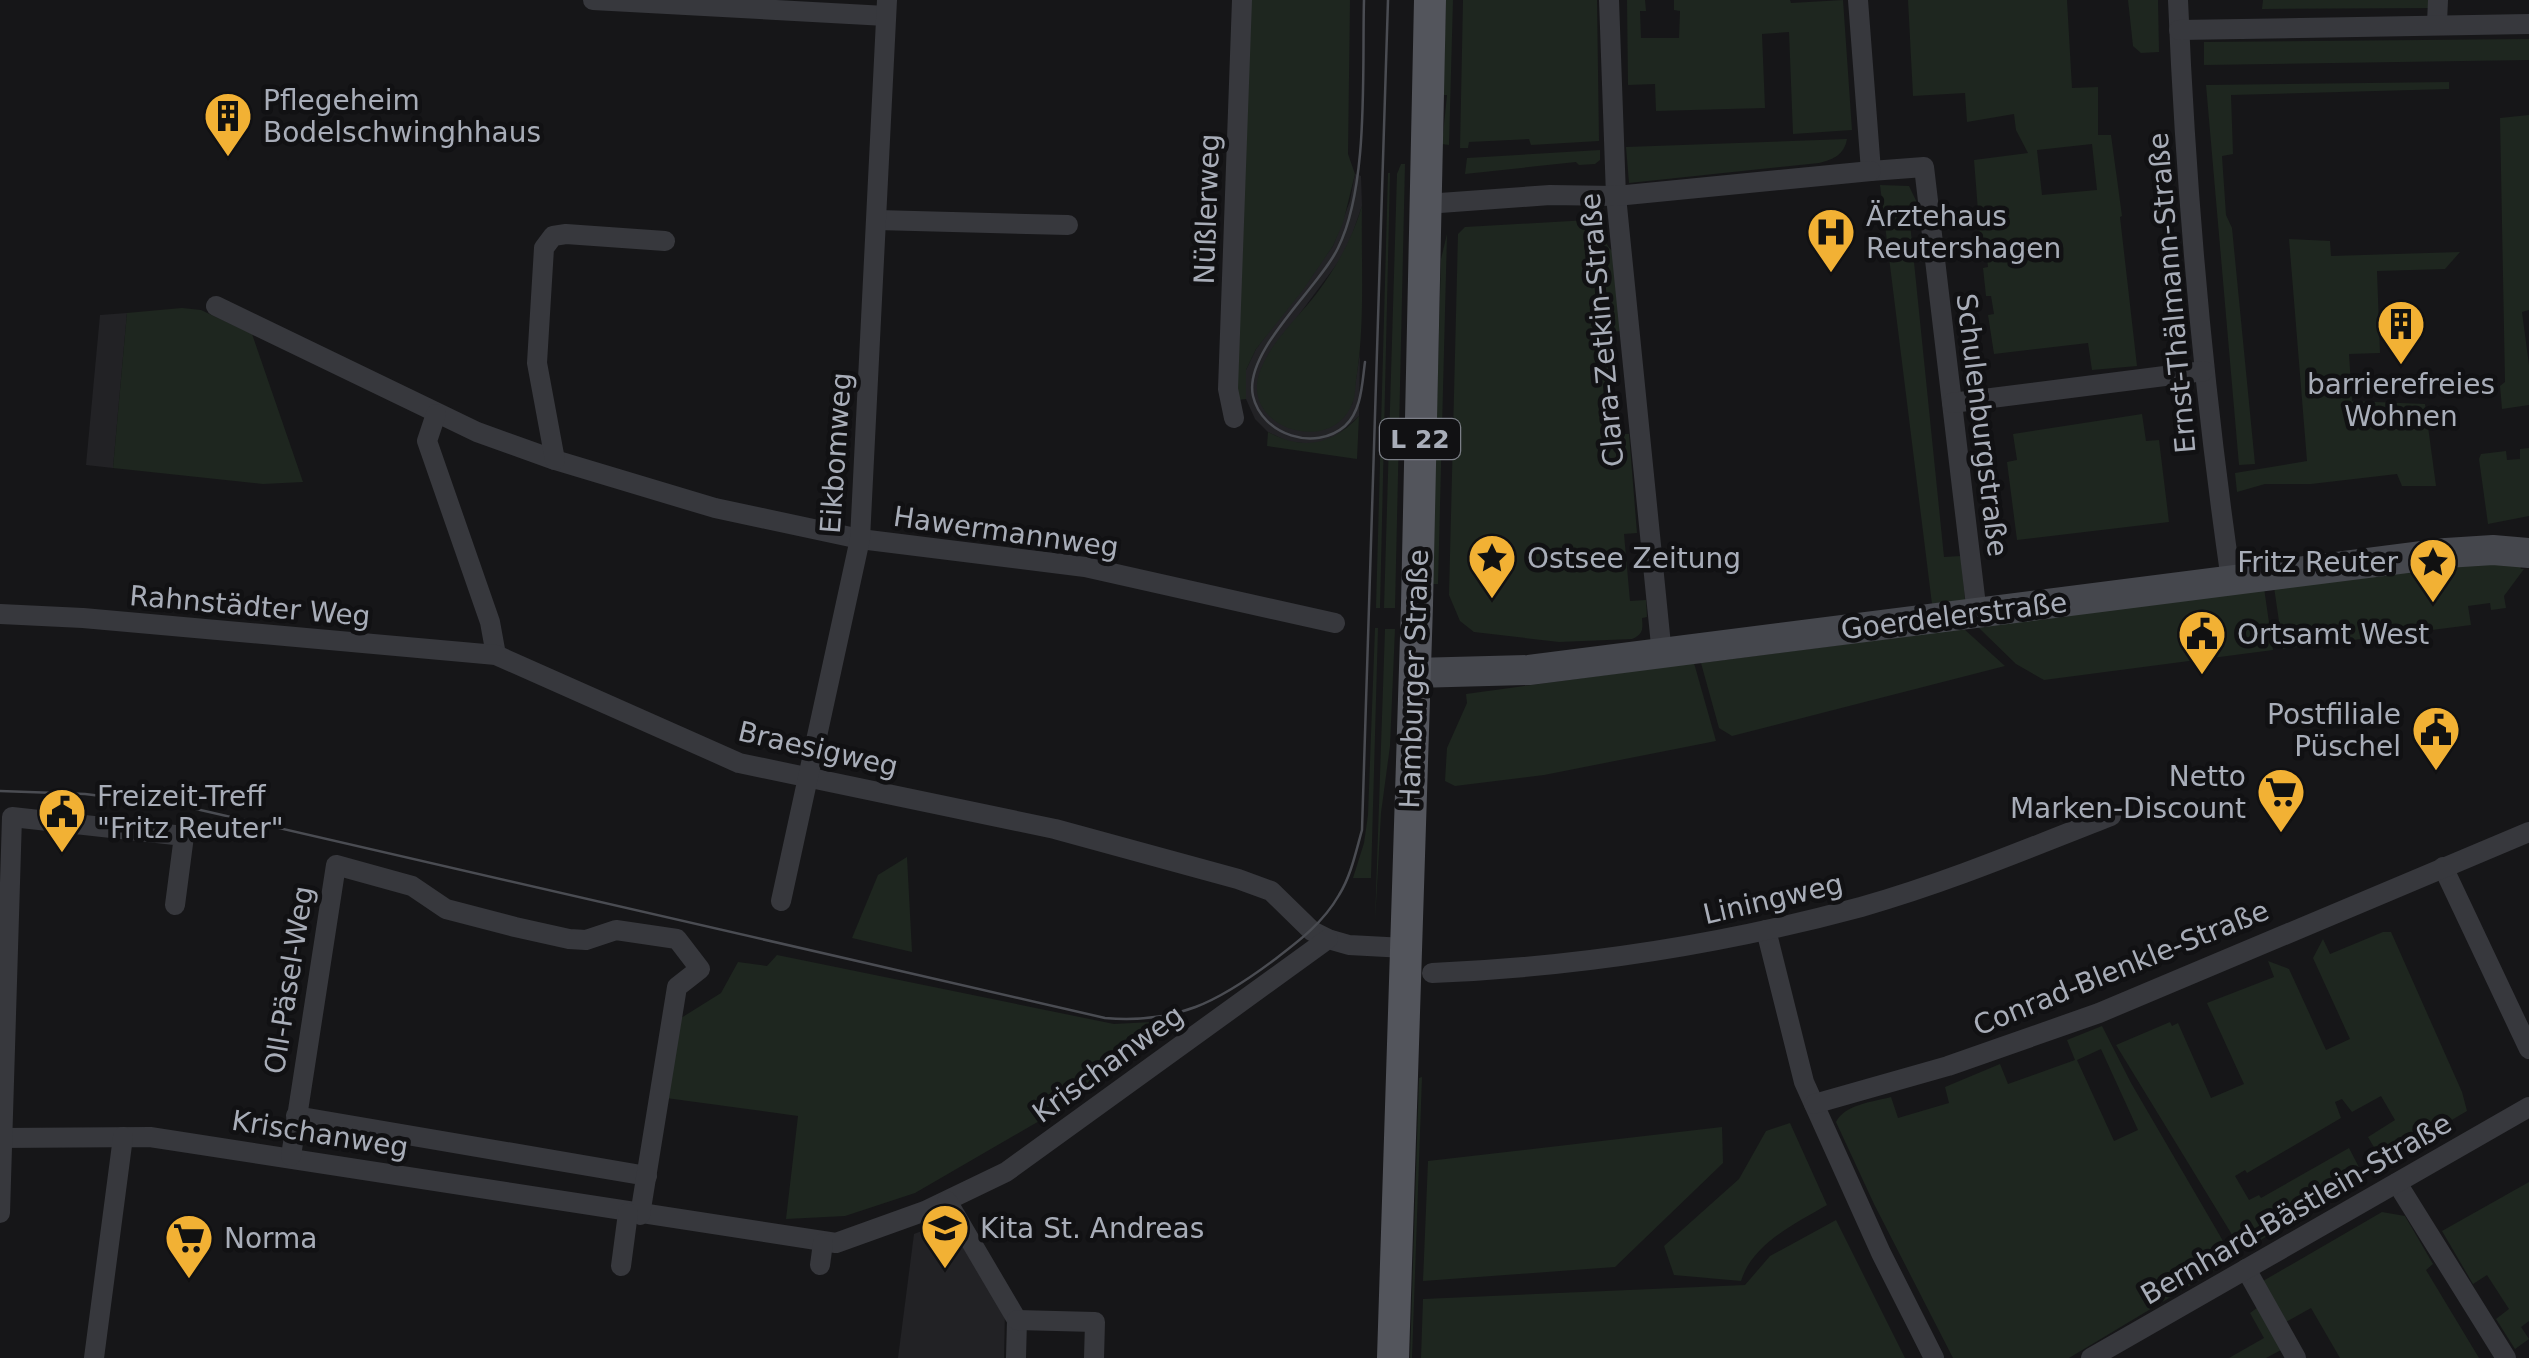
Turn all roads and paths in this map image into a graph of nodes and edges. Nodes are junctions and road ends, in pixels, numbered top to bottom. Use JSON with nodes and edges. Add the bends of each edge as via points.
{"nodes":[{"id":1,"x":593,"y":0,"type":"edge"},
{"id":2,"x":1242,"y":0,"type":"edge"},
{"id":3,"x":1430,"y":0,"type":"edge"},
{"id":4,"x":1609,"y":0,"type":"edge"},
{"id":5,"x":1858,"y":0,"type":"edge"},
{"id":6,"x":2178,"y":0,"type":"edge"},
{"id":7,"x":2438,"y":0,"type":"edge"},
{"id":8,"x":887,"y":8,"type":"edge"},
{"id":9,"x":2437,"y":23,"type":"junction"},
{"id":10,"x":2529,"y":24,"type":"edge"},
{"id":11,"x":2179,"y":30,"type":"junction"},
{"id":12,"x":1872,"y":170,"type":"junction"},
{"id":13,"x":1616,"y":196,"type":"junction"},
{"id":14,"x":1426,"y":204,"type":"junction"},
{"id":15,"x":877,"y":220,"type":"junction"},
{"id":16,"x":1068,"y":225,"type":"dead end"},
{"id":17,"x":664,"y":241,"type":"dead end"},
{"id":18,"x":216,"y":306,"type":"dead end"},
{"id":19,"x":2204,"y":372,"type":"junction"},
{"id":20,"x":1952,"y":404,"type":"junction"},
{"id":21,"x":436,"y":414,"type":"junction"},
{"id":22,"x":1234,"y":418,"type":"dead end"},
{"id":23,"x":554,"y":460,"type":"junction"},
{"id":24,"x":2529,"y":533,"type":"edge"},
{"id":25,"x":860,"y":539,"type":"junction"},
{"id":26,"x":2492,"y":550,"type":"junction"},
{"id":27,"x":2529,"y":552,"type":"edge"},
{"id":28,"x":2231,"y":580,"type":"junction"},
{"id":29,"x":0,"y":614,"type":"edge"},
{"id":30,"x":1977,"y":614,"type":"junction"},
{"id":31,"x":1334,"y":623,"type":"dead end"},
{"id":32,"x":1661,"y":646,"type":"junction"},
{"id":33,"x":496,"y":655,"type":"junction"},
{"id":34,"x":1414,"y":673,"type":"junction"},
{"id":35,"x":808,"y":777,"type":"junction"},
{"id":36,"x":2111,"y":816,"type":"dead end"},
{"id":37,"x":2529,"y":832,"type":"edge"},
{"id":38,"x":2443,"y":867,"type":"junction"},
{"id":39,"x":781,"y":901,"type":"dead end"},
{"id":40,"x":175,"y":905,"type":"dead end"},
{"id":41,"x":1766,"y":930,"type":"junction"},
{"id":42,"x":1328,"y":939,"type":"junction"},
{"id":43,"x":1405,"y":948,"type":"junction"},
{"id":44,"x":1432,"y":972,"type":"dead end"},
{"id":45,"x":2529,"y":1049,"type":"edge"},
{"id":46,"x":1814,"y":1104,"type":"junction"},
{"id":47,"x":2529,"y":1107,"type":"edge"},
{"id":48,"x":296,"y":1116,"type":"junction"},
{"id":49,"x":123,"y":1136,"type":"junction"},
{"id":50,"x":1,"y":1138,"type":"edge"},
{"id":51,"x":291,"y":1156,"type":"junction"},
{"id":52,"x":647,"y":1176,"type":"junction"},
{"id":53,"x":2396,"y":1183,"type":"junction"},
{"id":54,"x":947,"y":1200,"type":"junction"},
{"id":55,"x":0,"y":1212,"type":"edge"},
{"id":56,"x":634,"y":1214,"type":"junction"},
{"id":57,"x":823,"y":1242,"type":"junction"},
{"id":58,"x":622,"y":1266,"type":"dead end"},
{"id":59,"x":820,"y":1266,"type":"dead end"},
{"id":60,"x":2246,"y":1270,"type":"junction"},
{"id":61,"x":1017,"y":1320,"type":"junction"},
{"id":62,"x":94,"y":1358,"type":"edge"},
{"id":63,"x":1016,"y":1358,"type":"edge"},
{"id":64,"x":1094,"y":1358,"type":"edge"},
{"id":65,"x":1393,"y":1358,"type":"edge"},
{"id":66,"x":1934,"y":1358,"type":"edge"},
{"id":67,"x":2091,"y":1358,"type":"edge"},
{"id":68,"x":2296,"y":1358,"type":"edge"},
{"id":69,"x":2506,"y":1358,"type":"edge"}],
"edges":[{"from":1,"to":8,"type":"street"},
{"from":2,"to":22,"type":"street","name":"Nüßlerweg","via":[[1228,389]]},
{"from":3,"to":14,"type":"main road","name":"Hamburger Straße","number":"L 22"},
{"from":4,"to":13,"type":"street","name":"Clara-Zetkin-Straße"},
{"from":5,"to":12,"type":"street"},
{"from":6,"to":11,"type":"street","name":"Ernst-Thälmann-Straße"},
{"from":7,"to":9,"type":"street"},
{"from":8,"to":15,"type":"street","name":"Eikbomweg"},
{"from":9,"to":10,"type":"street"},
{"from":9,"to":11,"type":"street"},
{"from":11,"to":19,"type":"street","name":"Ernst-Thälmann-Straße"},
{"from":12,"to":13,"type":"street"},
{"from":12,"to":20,"type":"street","name":"Schulenburgstraße","via":[[1924,168]]},
{"from":13,"to":14,"type":"street"},
{"from":13,"to":32,"type":"street","name":"Clara-Zetkin-Straße"},
{"from":14,"to":34,"type":"main road","name":"Hamburger Straße","number":"L 22"},
{"from":15,"to":16,"type":"street"},
{"from":15,"to":25,"type":"street","name":"Eikbomweg"},
{"from":17,"to":23,"type":"street","via":[[566,234],[553,236],[544,248],[538,364]]},
{"from":18,"to":21,"type":"street","name":"Hawermannweg"},
{"from":19,"to":20,"type":"street"},
{"from":19,"to":28,"type":"street","name":"Ernst-Thälmann-Straße"},
{"from":20,"to":30,"type":"street","name":"Schulenburgstraße"},
{"from":21,"to":23,"type":"street","name":"Hawermannweg"},
{"from":21,"to":33,"type":"street","via":[[427,441]]},
{"from":23,"to":25,"type":"street","name":"Hawermannweg","via":[[715,508]]},
{"from":24,"to":26,"type":"street","name":"Goerdelerstraße"},
{"from":25,"to":31,"type":"street","name":"Hawermannweg","via":[[1085,567]]},
{"from":25,"to":35,"type":"street","name":"Eikbomweg"},
{"from":26,"to":27,"type":"street","name":"Goerdelerstraße"},
{"from":26,"to":28,"type":"street","name":"Goerdelerstraße"},
{"from":28,"to":30,"type":"street","name":"Goerdelerstraße"},
{"from":29,"to":33,"type":"street","name":"Rahnstädter Weg"},
{"from":30,"to":32,"type":"street","name":"Goerdelerstraße"},
{"from":32,"to":34,"type":"street","name":"Goerdelerstraße","via":[[1528,670]]},
{"from":33,"to":35,"type":"street","name":"Braesigweg","via":[[739,764]]},
{"from":34,"to":43,"type":"main road","name":"Hamburger Straße","number":"L 22"},
{"from":35,"to":39,"type":"street","name":"Eikbomweg"},
{"from":35,"to":42,"type":"street","name":"Braesigweg","via":[[1055,829],[1271,892]]},
{"from":36,"to":41,"type":"street","name":"Liningweg","via":[[1956,876]]},
{"from":37,"to":38,"type":"street","name":"Conrad-Blenkle-Straße"},
{"from":38,"to":45,"type":"street"},
{"from":38,"to":46,"type":"street","name":"Conrad-Blenkle-Straße","via":[[2100,1013]]},
{"from":40,"to":50,"type":"street","via":[[184,836],[12,817]]},
{"from":41,"to":44,"type":"street","name":"Liningweg","via":[[1636,956]]},
{"from":41,"to":46,"type":"street","via":[[1796,1058]]},
{"from":42,"to":43,"type":"street"},
{"from":42,"to":54,"type":"street","name":"Krischanweg","via":[[1006,1172]]},
{"from":43,"to":65,"type":"main road","name":"Hamburger Straße","number":"L 22"},
{"from":46,"to":66,"type":"street"},
{"from":47,"to":53,"type":"street","name":"Bernhard-Bästlein-Straße"},
{"from":48,"to":51,"type":"street","name":"Oll-Päsel-Weg"},
{"from":48,"to":52,"type":"street","name":"Oll-Päsel-Weg"},
{"from":48,"to":52,"type":"street","name":"Oll-Päsel-Weg","via":[[336,864],[412,886],[446,909],[569,939],[616,930],[677,939],[700,970],[677,986]]},
{"from":49,"to":50,"type":"street","name":"Krischanweg"},
{"from":49,"to":51,"type":"street","name":"Krischanweg"},
{"from":49,"to":62,"type":"street"},
{"from":50,"to":55,"type":"street"},
{"from":51,"to":56,"type":"street","name":"Krischanweg"},
{"from":52,"to":56,"type":"street"},
{"from":53,"to":60,"type":"street","name":"Bernhard-Bästlein-Straße"},
{"from":53,"to":69,"type":"street"},
{"from":54,"to":57,"type":"street","name":"Krischanweg","via":[[841,1243]]},
{"from":54,"to":61,"type":"street"},
{"from":56,"to":57,"type":"street","name":"Krischanweg"},
{"from":56,"to":58,"type":"street"},
{"from":57,"to":59,"type":"street"},
{"from":60,"to":67,"type":"street","name":"Bernhard-Bästlein-Straße"},
{"from":60,"to":68,"type":"street"},
{"from":61,"to":63,"type":"street"},
{"from":61,"to":64,"type":"street","via":[[1095,1322]]}]}
